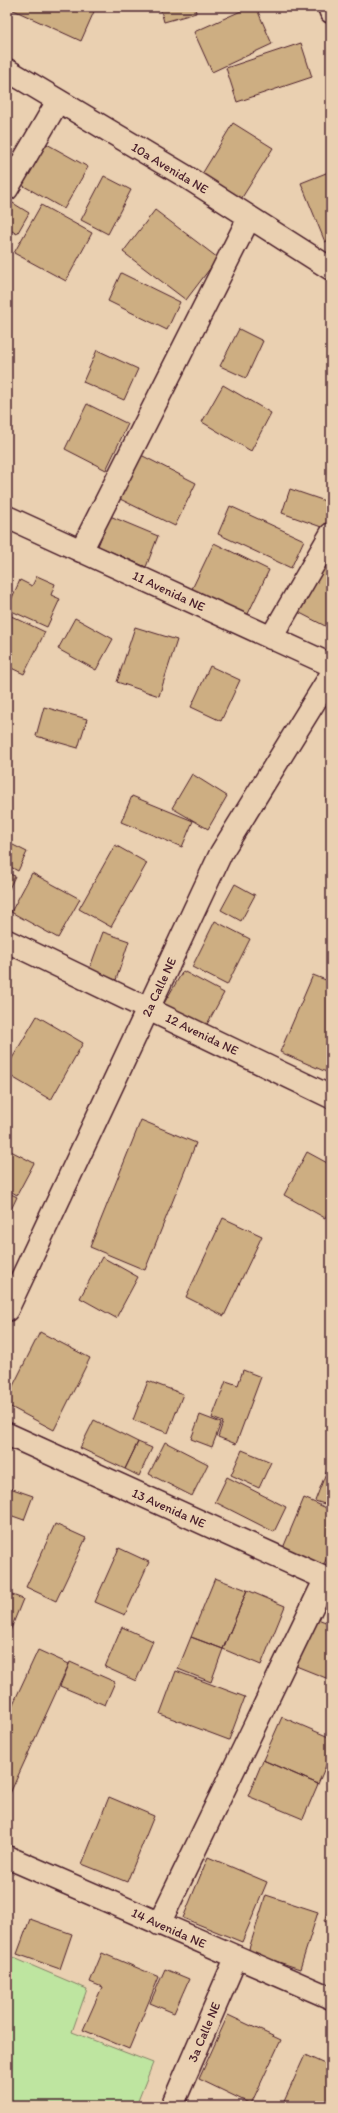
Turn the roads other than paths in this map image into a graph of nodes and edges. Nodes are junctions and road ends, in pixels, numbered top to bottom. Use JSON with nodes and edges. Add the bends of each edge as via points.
{"nodes":[{"id":1,"x":329,"y":7,"type":"edge"},
{"id":2,"x":331,"y":12,"type":"edge"},
{"id":3,"x":7,"y":70,"type":"edge"},
{"id":4,"x":58,"y":102,"type":"junction"},
{"id":5,"x":7,"y":189,"type":"edge"},
{"id":6,"x":248,"y":218,"type":"junction"},
{"id":7,"x":331,"y":268,"type":"edge"},
{"id":8,"x":7,"y":517,"type":"edge"},
{"id":9,"x":331,"y":534,"type":"edge"},
{"id":10,"x":81,"y":551,"type":"junction"},
{"id":11,"x":271,"y":638,"type":"junction"},
{"id":12,"x":331,"y":665,"type":"edge"},
{"id":13,"x":331,"y":675,"type":"edge"},
{"id":14,"x":7,"y":941,"type":"edge"},
{"id":15,"x":149,"y":1009,"type":"junction"},
{"id":16,"x":331,"y":1097,"type":"edge"},
{"id":17,"x":7,"y":1310,"type":"edge"},
{"id":18,"x":7,"y":1434,"type":"edge"},
{"id":19,"x":328,"y":1579,"type":"edge"},
{"id":20,"x":7,"y":1857,"type":"edge"},
{"id":21,"x":159,"y":1924,"type":"junction"},
{"id":22,"x":236,"y":1958,"type":"junction"},
{"id":23,"x":331,"y":1998,"type":"edge"},
{"id":24,"x":172,"y":2106,"type":"edge"}],
"edges":[{"from":1,"to":2,"type":"street"},
{"from":3,"to":4,"type":"street","name":"10a Avenida NE"},
{"from":4,"to":5,"type":"street"},
{"from":4,"to":6,"type":"street","name":"10a Avenida NE","via":[[185,176]]},
{"from":6,"to":7,"type":"street","name":"10a Avenida NE"},
{"from":6,"to":10,"type":"street"},
{"from":8,"to":10,"type":"street","name":"11 Avenida NE"},
{"from":9,"to":11,"type":"street"},
{"from":10,"to":11,"type":"street","name":"11 Avenida NE"},
{"from":11,"to":12,"type":"street","name":"11 Avenida NE"},
{"from":13,"to":15,"type":"street","name":"2a Calle NE","via":[[221,852]]},
{"from":14,"to":15,"type":"street","name":"12 Avenida NE"},
{"from":15,"to":16,"type":"street","name":"12 Avenida NE"},
{"from":15,"to":17,"type":"street","name":"2a Calle NE"},
{"from":18,"to":19,"type":"street","name":"13 Avenida NE"},
{"from":19,"to":21,"type":"street"},
{"from":20,"to":21,"type":"street","name":"14 Avenida NE"},
{"from":21,"to":22,"type":"street","name":"14 Avenida NE"},
{"from":22,"to":23,"type":"street","name":"14 Avenida NE"},
{"from":22,"to":24,"type":"street","name":"3a Calle NE"}]}
